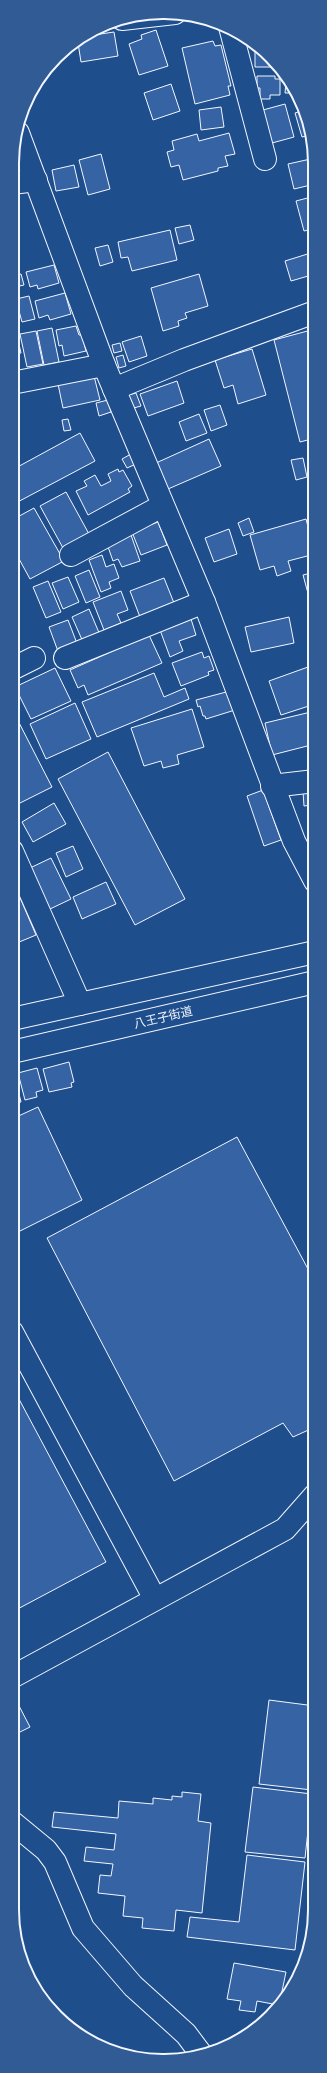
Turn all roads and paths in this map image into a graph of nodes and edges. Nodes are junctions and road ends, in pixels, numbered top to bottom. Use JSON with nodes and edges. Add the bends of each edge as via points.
{"nodes":[{"id":1,"x":232,"y":36,"type":"edge"},
{"id":2,"x":21,"y":141,"type":"edge"},
{"id":3,"x":265,"y":159,"type":"dead end"},
{"id":4,"x":36,"y":180,"type":"junction"},
{"id":5,"x":19,"y":182,"type":"edge"},
{"id":6,"x":308,"y":315,"type":"edge"},
{"id":7,"x":104,"y":365,"type":"junction"},
{"id":8,"x":19,"y":381,"type":"edge"},
{"id":9,"x":114,"y":389,"type":"junction"},
{"id":10,"x":162,"y":506,"type":"junction"},
{"id":11,"x":71,"y":555,"type":"dead end"},
{"id":12,"x":204,"y":602,"type":"junction"},
{"id":13,"x":34,"y":658,"type":"dead end"},
{"id":14,"x":65,"y":658,"type":"dead end"},
{"id":15,"x":19,"y":666,"type":"edge"},
{"id":16,"x":308,"y":783,"type":"edge"},
{"id":17,"x":272,"y":786,"type":"junction"},
{"id":18,"x":19,"y":867,"type":"edge"},
{"id":19,"x":308,"y":868,"type":"edge"},
{"id":20,"x":308,"y":954,"type":"edge"},
{"id":21,"x":308,"y":984,"type":"edge"},
{"id":22,"x":80,"y":1004,"type":"junction"},
{"id":23,"x":19,"y":1018,"type":"edge"},
{"id":24,"x":19,"y":1050,"type":"edge"},
{"id":25,"x":19,"y":1345,"type":"edge"},
{"id":26,"x":308,"y":1503,"type":"edge"},
{"id":27,"x":155,"y":1599,"type":"junction"},
{"id":28,"x":19,"y":1673,"type":"edge"},
{"id":29,"x":19,"y":1828,"type":"edge"},
{"id":30,"x":198,"y":2050,"type":"edge"}],
"edges":[{"from":1,"to":3,"type":"street"},
{"from":2,"to":4,"type":"street"},
{"from":4,"to":5,"type":"street"},
{"from":4,"to":7,"type":"street"},
{"from":6,"to":9,"type":"street"},
{"from":7,"to":8,"type":"street"},
{"from":7,"to":9,"type":"street"},
{"from":9,"to":10,"type":"street"},
{"from":10,"to":11,"type":"street"},
{"from":10,"to":12,"type":"street"},
{"from":12,"to":14,"type":"street"},
{"from":12,"to":17,"type":"street"},
{"from":13,"to":15,"type":"street"},
{"from":16,"to":17,"type":"street"},
{"from":17,"to":19,"type":"street","via":[[294,841]]},
{"from":18,"to":22,"type":"street"},
{"from":20,"to":22,"type":"street"},
{"from":21,"to":24,"type":"street","name":"八王子街道"},
{"from":22,"to":23,"type":"street"},
{"from":25,"to":27,"type":"street"},
{"from":26,"to":27,"type":"street","via":[[285,1529]]},
{"from":27,"to":28,"type":"street"},
{"from":29,"to":30,"type":"street","via":[[46,1850],[55,1862],[83,1928],[133,1986],[186,2034]]}]}
